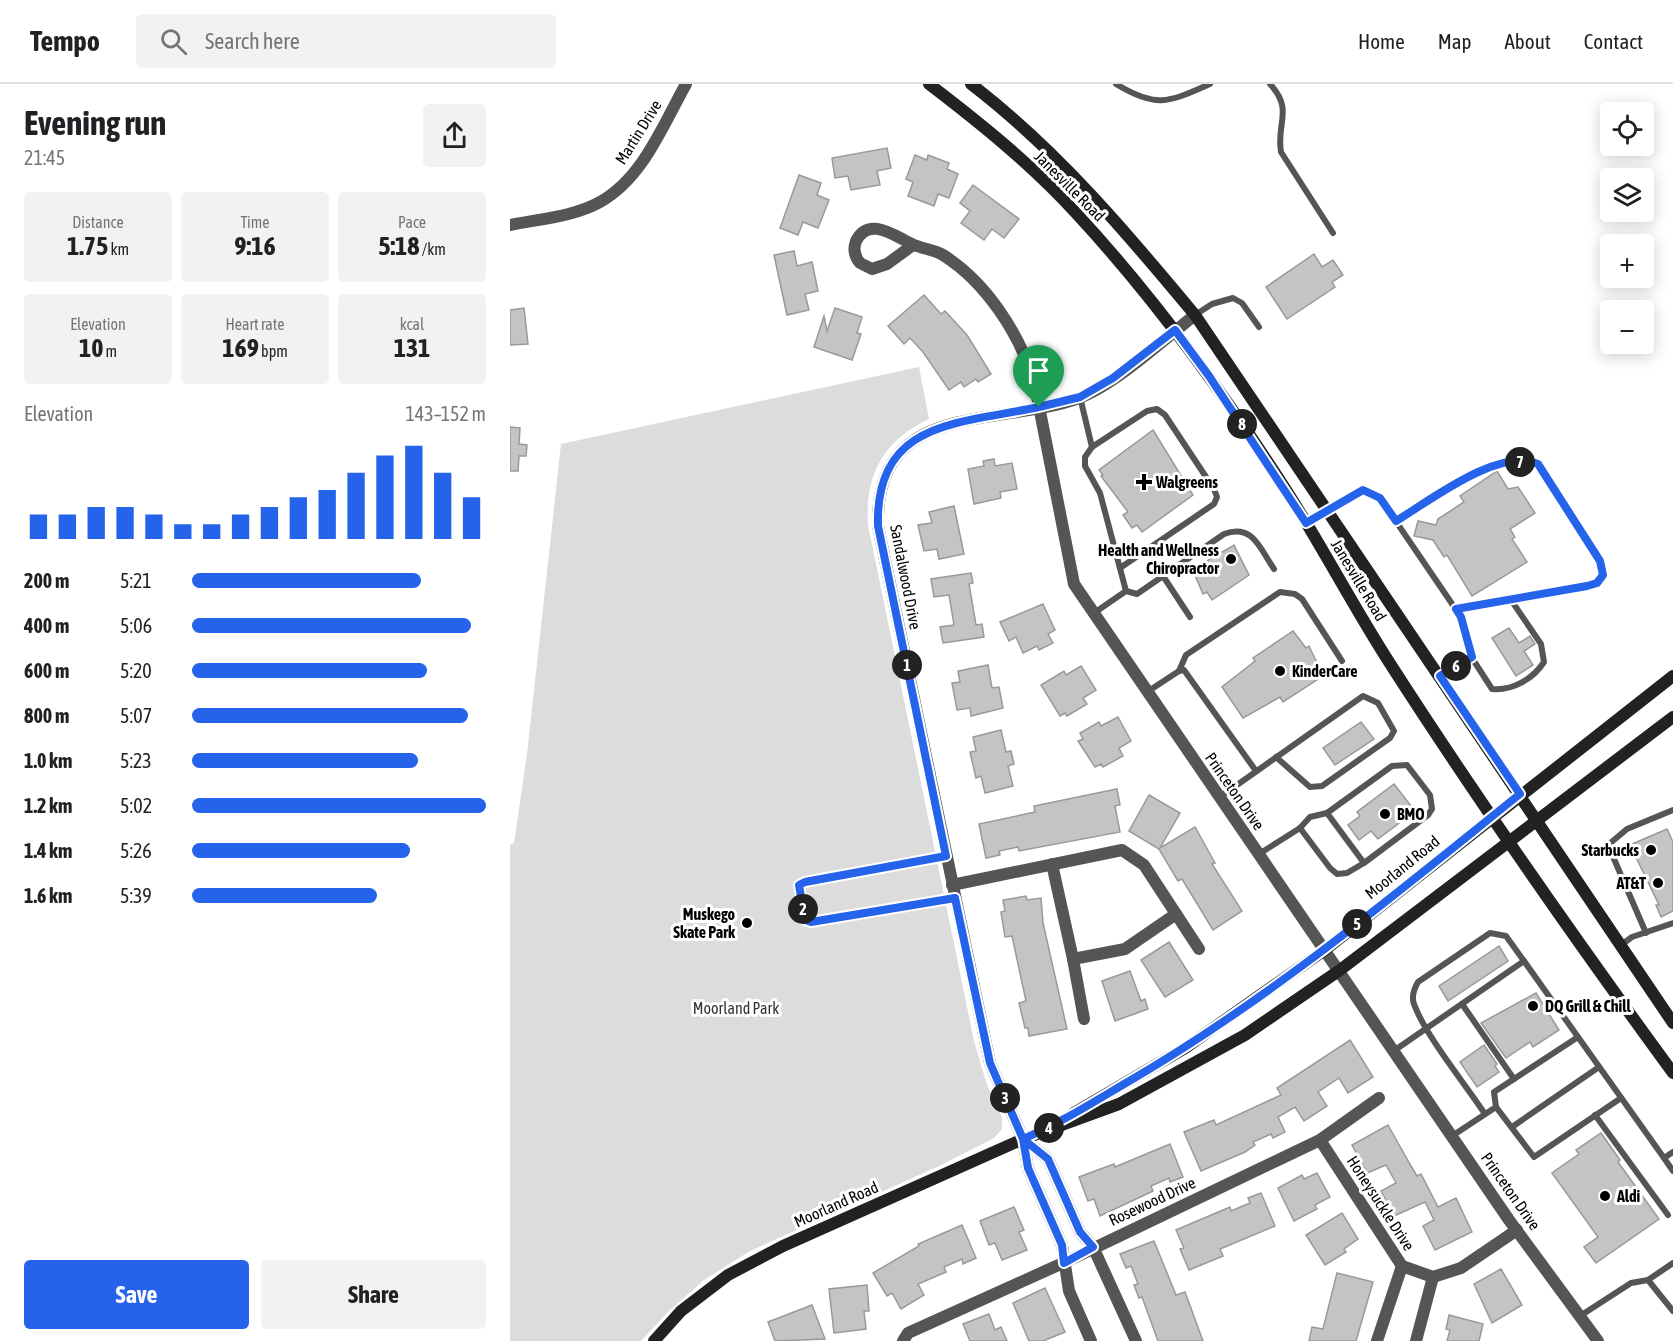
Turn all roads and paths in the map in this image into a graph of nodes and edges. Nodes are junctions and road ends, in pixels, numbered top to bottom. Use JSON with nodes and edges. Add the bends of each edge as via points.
{"nodes":[{"id":1,"x":686,"y":84,"type":"edge"},
{"id":2,"x":929,"y":84,"type":"edge"},
{"id":3,"x":970,"y":84,"type":"edge"},
{"id":4,"x":1116,"y":84,"type":"edge"},
{"id":5,"x":1210,"y":84,"type":"edge"},
{"id":6,"x":1270,"y":84,"type":"edge"},
{"id":7,"x":510,"y":225,"type":"edge"},
{"id":8,"x":1333,"y":233,"type":"dead end"},
{"id":9,"x":913,"y":245,"type":"junction"},
{"id":10,"x":1195,"y":315,"type":"junction"},
{"id":11,"x":1259,"y":327,"type":"dead end"},
{"id":12,"x":1175,"y":330,"type":"junction"},
{"id":13,"x":1080,"y":397,"type":"junction"},
{"id":14,"x":1039,"y":407,"type":"junction"},
{"id":15,"x":1092,"y":447,"type":"junction"},
{"id":16,"x":1325,"y":510,"type":"junction"},
{"id":17,"x":1396,"y":521,"type":"junction"},
{"id":18,"x":1306,"y":523,"type":"junction"},
{"id":19,"x":1120,"y":568,"type":"junction"},
{"id":20,"x":1274,"y":569,"type":"dead end"},
{"id":21,"x":1163,"y":576,"type":"junction"},
{"id":22,"x":1126,"y":591,"type":"junction"},
{"id":23,"x":1511,"y":600,"type":"junction"},
{"id":24,"x":1456,"y":609,"type":"junction"},
{"id":25,"x":1093,"y":613,"type":"junction"},
{"id":26,"x":1190,"y":617,"type":"dead end"},
{"id":27,"x":1472,"y":657,"type":"junction"},
{"id":28,"x":1342,"y":661,"type":"dead end"},
{"id":29,"x":1179,"y":671,"type":"junction"},
{"id":30,"x":1440,"y":676,"type":"junction"},
{"id":31,"x":1673,"y":676,"type":"edge"},
{"id":32,"x":1147,"y":692,"type":"junction"},
{"id":33,"x":1673,"y":717,"type":"edge"},
{"id":34,"x":1276,"y":757,"type":"junction"},
{"id":35,"x":1256,"y":771,"type":"junction"},
{"id":36,"x":1520,"y":794,"type":"junction"},
{"id":37,"x":1219,"y":797,"type":"junction"},
{"id":38,"x":1673,"y":810,"type":"edge"},
{"id":39,"x":1327,"y":813,"type":"junction"},
{"id":40,"x":1493,"y":816,"type":"junction"},
{"id":41,"x":1535,"y":822,"type":"junction"},
{"id":42,"x":1300,"y":828,"type":"junction"},
{"id":43,"x":1509,"y":842,"type":"junction"},
{"id":44,"x":1259,"y":854,"type":"junction"},
{"id":45,"x":946,"y":856,"type":"junction"},
{"id":46,"x":1364,"y":863,"type":"junction"},
{"id":47,"x":1052,"y":864,"type":"junction"},
{"id":48,"x":952,"y":885,"type":"junction"},
{"id":49,"x":955,"y":898,"type":"junction"},
{"id":50,"x":1176,"y":914,"type":"junction"},
{"id":51,"x":1673,"y":923,"type":"edge"},
{"id":52,"x":1646,"y":933,"type":"junction"},
{"id":53,"x":1620,"y":946,"type":"junction"},
{"id":54,"x":1199,"y":949,"type":"dead end"},
{"id":55,"x":1326,"y":949,"type":"junction"},
{"id":56,"x":1073,"y":959,"type":"junction"},
{"id":57,"x":1524,"y":961,"type":"junction"},
{"id":58,"x":1340,"y":970,"type":"junction"},
{"id":59,"x":1462,"y":1004,"type":"junction"},
{"id":60,"x":1084,"y":1019,"type":"dead end"},
{"id":61,"x":1673,"y":1023,"type":"edge"},
{"id":62,"x":1428,"y":1028,"type":"junction"},
{"id":63,"x":1578,"y":1037,"type":"junction"},
{"id":64,"x":1395,"y":1050,"type":"junction"},
{"id":65,"x":1599,"y":1067,"type":"junction"},
{"id":66,"x":1673,"y":1073,"type":"edge"},
{"id":67,"x":1514,"y":1079,"type":"junction"},
{"id":68,"x":1379,"y":1098,"type":"dead end"},
{"id":69,"x":1621,"y":1098,"type":"junction"},
{"id":70,"x":1496,"y":1107,"type":"junction"},
{"id":71,"x":1485,"y":1114,"type":"junction"},
{"id":72,"x":1594,"y":1115,"type":"junction"},
{"id":73,"x":1512,"y":1127,"type":"junction"},
{"id":74,"x":1050,"y":1128,"type":"junction"},
{"id":75,"x":1452,"y":1136,"type":"junction"},
{"id":76,"x":1023,"y":1139,"type":"junction"},
{"id":77,"x":1320,"y":1140,"type":"junction"},
{"id":78,"x":1673,"y":1152,"type":"edge"},
{"id":79,"x":1664,"y":1158,"type":"junction"},
{"id":80,"x":1673,"y":1171,"type":"edge"},
{"id":81,"x":1668,"y":1215,"type":"dead end"},
{"id":82,"x":1517,"y":1230,"type":"junction"},
{"id":83,"x":1093,"y":1247,"type":"junction"},
{"id":84,"x":1064,"y":1263,"type":"junction"},
{"id":85,"x":1673,"y":1263,"type":"edge"},
{"id":86,"x":1402,"y":1266,"type":"junction"},
{"id":87,"x":1433,"y":1277,"type":"junction"},
{"id":88,"x":1648,"y":1280,"type":"junction"},
{"id":89,"x":1673,"y":1311,"type":"edge"},
{"id":90,"x":1580,"y":1316,"type":"junction"},
{"id":91,"x":654,"y":1341,"type":"edge"},
{"id":92,"x":903,"y":1341,"type":"edge"},
{"id":93,"x":1091,"y":1341,"type":"edge"},
{"id":94,"x":1136,"y":1341,"type":"edge"},
{"id":95,"x":1377,"y":1341,"type":"edge"},
{"id":96,"x":1416,"y":1341,"type":"edge"},
{"id":97,"x":1598,"y":1341,"type":"edge"}],
"edges":[{"from":1,"to":7,"type":"street","name":"Martin Drive","via":[[640,165],[620,187],[600,202],[574,212]]},
{"from":2,"to":12,"type":"main road","name":"Janesville Road","via":[[988,131],[1073,210]]},
{"from":3,"to":10,"type":"main road","name":"Janesville Road","via":[[1081,183]]},
{"from":4,"to":5,"type":"lane","via":[[1150,100],[1170,101]]},
{"from":6,"to":8,"type":"lane","via":[[1280,95],[1285,111],[1279,139],[1281,152]]},
{"from":9,"to":9,"type":"street","name":"Princeton Drive","via":[[885,230],[871,229],[857,240],[855,253],[860,263],[872,269],[887,264]]},
{"from":9,"to":14,"type":"street","name":"Princeton Drive","via":[[944,256],[981,288],[1000,312],[1029,365]]},
{"from":10,"to":11,"type":"lane","via":[[1212,304],[1233,298],[1242,303]]},
{"from":10,"to":12,"type":"street","name":"Sandalwood Drive"},
{"from":10,"to":16,"type":"main road","name":"Janesville Road"},
{"from":12,"to":13,"type":"street","name":"Sandalwood Drive","via":[[1113,378]]},
{"from":12,"to":18,"type":"main road","name":"Janesville Road"},
{"from":13,"to":14,"type":"street","name":"Sandalwood Drive"},
{"from":13,"to":15,"type":"lane"},
{"from":14,"to":25,"type":"street","name":"Princeton Drive","via":[[1074,584]]},
{"from":14,"to":45,"type":"street","name":"Sandalwood Drive","via":[[935,428],[912,440],[897,453],[885,473],[878,499],[878,526]]},
{"from":15,"to":19,"type":"lane","via":[[1085,457],[1085,466],[1100,493]]},
{"from":15,"to":19,"type":"lane","via":[[1147,411],[1157,409],[1165,415],[1217,497],[1214,504]]},
{"from":16,"to":17,"type":"lane","via":[[1363,490],[1380,498]]},
{"from":16,"to":18,"type":"lane"},
{"from":16,"to":30,"type":"main road","name":"Janesville Road"},
{"from":17,"to":23,"type":"lane","via":[[1478,471],[1512,462],[1538,464],[1600,561],[1603,575],[1597,583],[1587,586]]},
{"from":17,"to":24,"type":"lane"},
{"from":18,"to":40,"type":"main road","name":"Janesville Road","via":[[1389,661]]},
{"from":19,"to":22,"type":"lane"},
{"from":20,"to":21,"type":"lane","via":[[1252,536],[1245,530],[1234,530]]},
{"from":21,"to":22,"type":"lane","via":[[1137,594]]},
{"from":21,"to":26,"type":"lane"},
{"from":22,"to":25,"type":"lane"},
{"from":23,"to":24,"type":"lane"},
{"from":23,"to":27,"type":"lane","via":[[1541,644],[1544,662],[1536,675],[1504,690],[1492,689]]},
{"from":24,"to":27,"type":"lane"},
{"from":25,"to":32,"type":"street","name":"Princeton Drive"},
{"from":27,"to":30,"type":"lane"},
{"from":28,"to":29,"type":"lane","via":[[1302,599],[1280,592],[1186,655]]},
{"from":29,"to":32,"type":"lane"},
{"from":29,"to":35,"type":"lane","via":[[1184,670]]},
{"from":30,"to":36,"type":"main road","name":"Janesville Road"},
{"from":31,"to":36,"type":"main road","name":"Moorland Road"},
{"from":32,"to":37,"type":"street","name":"Princeton Drive"},
{"from":33,"to":41,"type":"main road","name":"Moorland Road"},
{"from":34,"to":34,"type":"lane","via":[[1363,696],[1378,703],[1394,730],[1390,738],[1322,786],[1310,787]]},
{"from":34,"to":35,"type":"lane"},
{"from":35,"to":37,"type":"lane"},
{"from":36,"to":40,"type":"main road","name":"Moorland Road"},
{"from":36,"to":41,"type":"main road","name":"Janesville Road"},
{"from":37,"to":44,"type":"street","name":"Princeton Drive"},
{"from":38,"to":52,"type":"lane","via":[[1627,829],[1608,845]]},
{"from":39,"to":42,"type":"lane","via":[[1310,817]]},
{"from":39,"to":46,"type":"lane"},
{"from":39,"to":46,"type":"lane","via":[[1392,766],[1407,765],[1418,778],[1430,795],[1432,809]]},
{"from":40,"to":43,"type":"main road","name":"Janesville Road"},
{"from":40,"to":55,"type":"main road","name":"Moorland Road"},
{"from":41,"to":43,"type":"main road","name":"Moorland Road"},
{"from":41,"to":53,"type":"main road","name":"Janesville Road"},
{"from":42,"to":44,"type":"lane"},
{"from":42,"to":46,"type":"lane","via":[[1337,874]]},
{"from":43,"to":58,"type":"main road","name":"Moorland Road"},
{"from":43,"to":66,"type":"main road","name":"Janesville Road"},
{"from":44,"to":55,"type":"street","name":"Princeton Drive"},
{"from":45,"to":48,"type":"street","name":"Sandalwood Drive"},
{"from":45,"to":49,"type":"lane","via":[[805,882],[799,885],[805,920]]},
{"from":47,"to":48,"type":"street"},
{"from":47,"to":50,"type":"street","via":[[1122,850],[1144,866]]},
{"from":47,"to":56,"type":"street"},
{"from":48,"to":49,"type":"street","name":"Sandalwood Drive"},
{"from":49,"to":76,"type":"street","name":"Sandalwood Drive","via":[[990,1063]]},
{"from":50,"to":54,"type":"street"},
{"from":50,"to":56,"type":"street","via":[[1125,949]]},
{"from":51,"to":52,"type":"lane"},
{"from":52,"to":53,"type":"lane"},
{"from":53,"to":61,"type":"main road","name":"Janesville Road"},
{"from":55,"to":58,"type":"street","name":"Princeton Drive"},
{"from":55,"to":74,"type":"main road","name":"Moorland Road","via":[[1185,1048]]},
{"from":56,"to":60,"type":"street"},
{"from":57,"to":59,"type":"lane"},
{"from":57,"to":62,"type":"lane","via":[[1506,936],[1490,933],[1418,982],[1413,991],[1414,1003]]},
{"from":57,"to":63,"type":"lane"},
{"from":58,"to":64,"type":"street","name":"Princeton Drive"},
{"from":58,"to":74,"type":"main road","name":"Moorland Road","via":[[1196,1064],[1119,1104]]},
{"from":59,"to":62,"type":"lane"},
{"from":59,"to":67,"type":"lane"},
{"from":62,"to":64,"type":"lane"},
{"from":62,"to":71,"type":"lane"},
{"from":63,"to":65,"type":"lane"},
{"from":63,"to":67,"type":"lane"},
{"from":64,"to":75,"type":"street","name":"Princeton Drive"},
{"from":65,"to":69,"type":"lane"},
{"from":65,"to":73,"type":"lane"},
{"from":67,"to":70,"type":"lane","via":[[1494,1092]]},
{"from":68,"to":77,"type":"street","name":"Rosewood Drive"},
{"from":69,"to":72,"type":"lane"},
{"from":69,"to":79,"type":"lane"},
{"from":70,"to":71,"type":"lane"},
{"from":70,"to":73,"type":"lane"},
{"from":71,"to":75,"type":"lane"},
{"from":72,"to":73,"type":"lane","via":[[1534,1157]]},
{"from":72,"to":81,"type":"lane"},
{"from":74,"to":76,"type":"main road","name":"Moorland Road"},
{"from":75,"to":82,"type":"street","name":"Princeton Drive"},
{"from":76,"to":83,"type":"street","name":"Sandalwood Drive","via":[[1048,1159],[1080,1232]]},
{"from":76,"to":84,"type":"street","name":"Sandalwood Drive","via":[[1028,1168],[1062,1245]]},
{"from":76,"to":91,"type":"main road","name":"Moorland Road","via":[[783,1246],[728,1275],[681,1311]]},
{"from":77,"to":83,"type":"street","name":"Rosewood Drive"},
{"from":77,"to":86,"type":"street","name":"Honeysuckle Drive"},
{"from":78,"to":79,"type":"lane"},
{"from":79,"to":80,"type":"lane"},
{"from":82,"to":87,"type":"street","via":[[1461,1268]]},
{"from":82,"to":90,"type":"street","name":"Princeton Drive"},
{"from":83,"to":84,"type":"street","name":"Rosewood Drive"},
{"from":83,"to":94,"type":"street","name":"Sandalwood Drive"},
{"from":84,"to":92,"type":"street","name":"Rosewood Drive","via":[[908,1333]]},
{"from":84,"to":93,"type":"street","name":"Sandalwood Drive","via":[[1069,1291]]},
{"from":85,"to":88,"type":"lane"},
{"from":86,"to":87,"type":"street","name":"Honeysuckle Drive"},
{"from":86,"to":95,"type":"street"},
{"from":87,"to":96,"type":"street"},
{"from":88,"to":89,"type":"lane"},
{"from":88,"to":90,"type":"lane","via":[[1631,1283]]},
{"from":90,"to":97,"type":"street","name":"Princeton Drive"}]}
